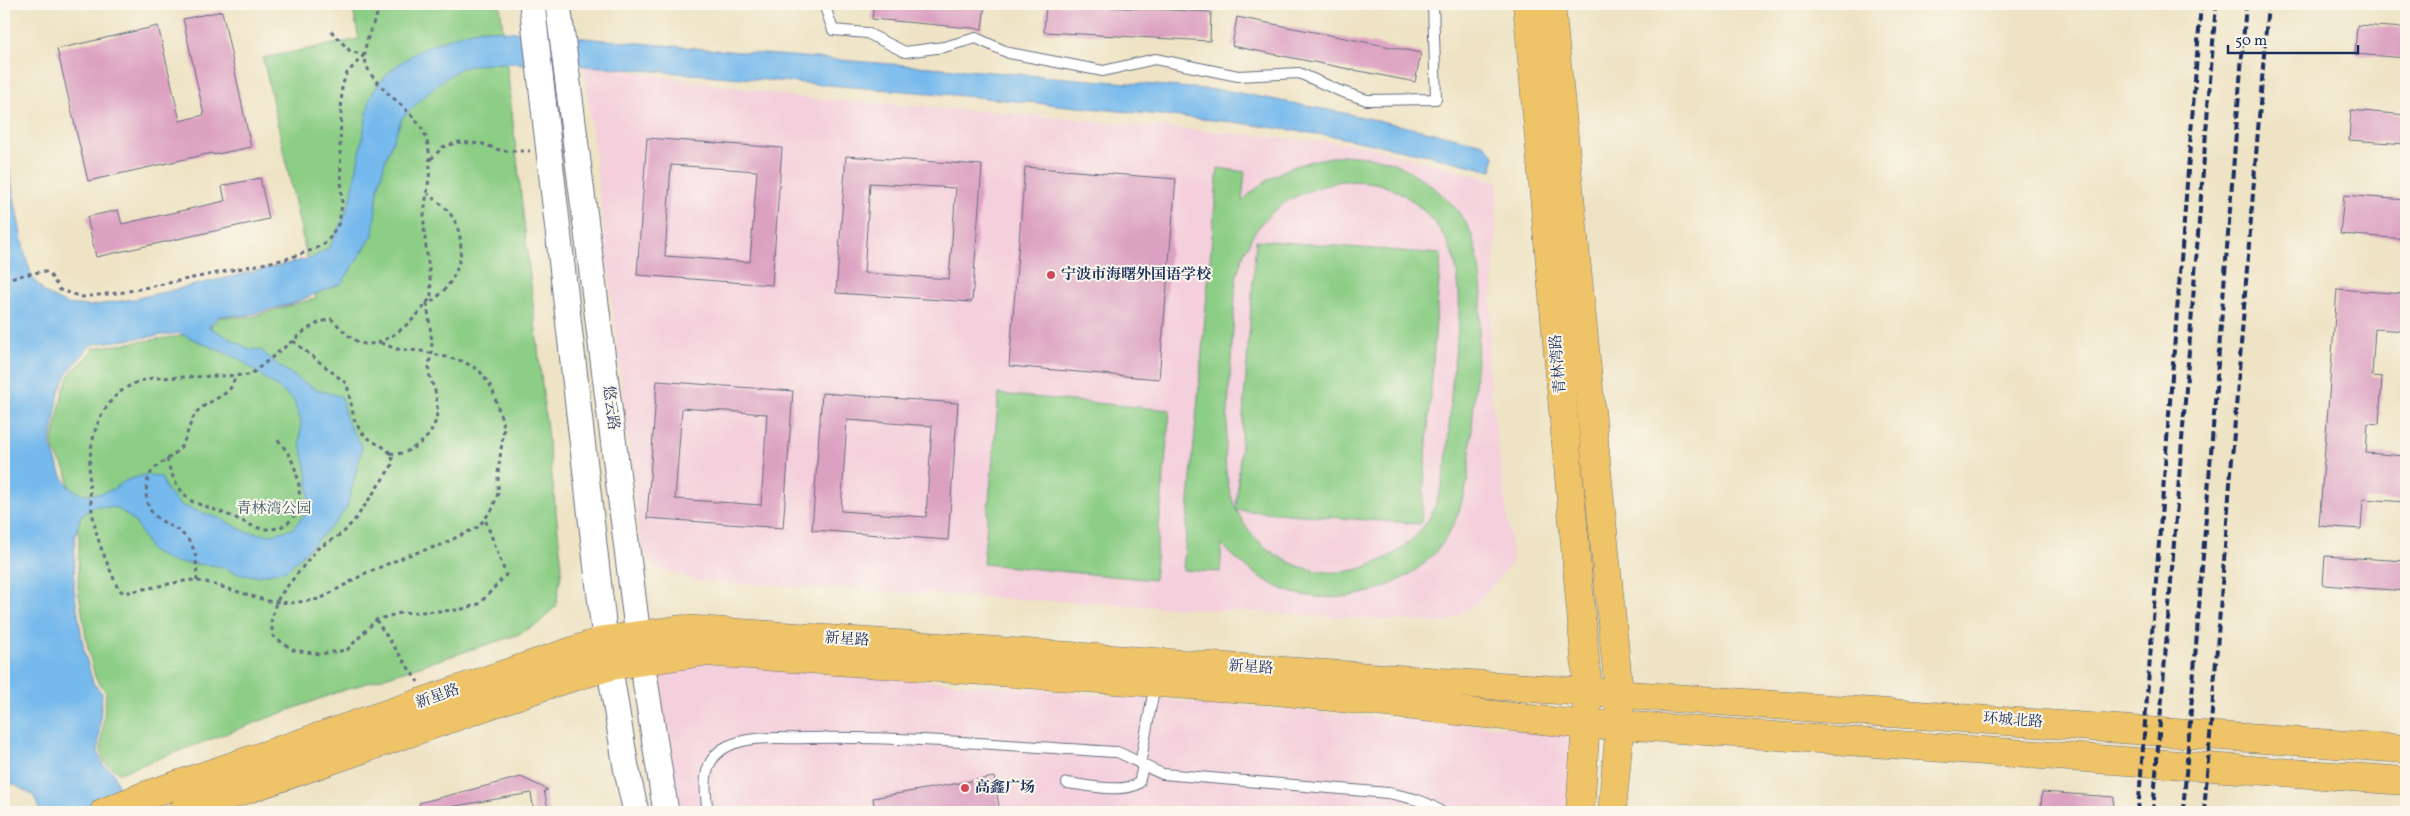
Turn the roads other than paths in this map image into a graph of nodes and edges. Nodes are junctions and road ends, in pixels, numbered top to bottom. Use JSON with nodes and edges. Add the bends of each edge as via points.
{"nodes":[{"id":1,"x":824,"y":4,"type":"edge"},
{"id":2,"x":1433,"y":4,"type":"edge"},
{"id":3,"x":1526,"y":4,"type":"edge"},
{"id":4,"x":1551,"y":4,"type":"edge"},
{"id":5,"x":533,"y":8,"type":"edge"},
{"id":6,"x":559,"y":8,"type":"edge"},
{"id":7,"x":605,"y":640,"type":"junction"},
{"id":8,"x":641,"y":648,"type":"junction"},
{"id":9,"x":611,"y":666,"type":"junction"},
{"id":10,"x":1155,"y":682,"type":"junction"},
{"id":11,"x":1588,"y":692,"type":"junction"},
{"id":12,"x":1619,"y":693,"type":"junction"},
{"id":13,"x":1586,"y":725,"type":"junction"},
{"id":14,"x":1620,"y":725,"type":"junction"},
{"id":15,"x":2406,"y":749,"type":"edge"},
{"id":16,"x":1142,"y":765,"type":"junction"},
{"id":17,"x":2406,"y":781,"type":"edge"},
{"id":18,"x":1067,"y":784,"type":"dead end"},
{"id":19,"x":104,"y":812,"type":"edge"},
{"id":20,"x":182,"y":812,"type":"edge"},
{"id":21,"x":636,"y":812,"type":"edge"},
{"id":22,"x":666,"y":812,"type":"edge"},
{"id":23,"x":708,"y":812,"type":"edge"},
{"id":24,"x":1441,"y":812,"type":"edge"},
{"id":25,"x":1580,"y":812,"type":"edge"},
{"id":26,"x":1612,"y":812,"type":"edge"}],
"edges":[{"from":1,"to":2,"type":"lane","via":[[833,30],[867,33],[905,52],[944,47],[976,38],[1009,53],[1103,71],[1155,59],[1238,76],[1299,73],[1367,100],[1436,99]]},
{"from":3,"to":11,"type":"main road","name":"青林湾路"},
{"from":4,"to":12,"type":"main road","name":"青林湾路"},
{"from":5,"to":7,"type":"street","name":"悠云路"},
{"from":6,"to":8,"type":"street","name":"悠云路"},
{"from":7,"to":8,"type":"main road","name":"新星路"},
{"from":7,"to":9,"type":"street","name":"悠云路"},
{"from":7,"to":19,"type":"main road","name":"新星路"},
{"from":8,"to":9,"type":"main road","name":"新星路"},
{"from":8,"to":10,"type":"main road","name":"新星路"},
{"from":8,"to":11,"type":"main road","name":"新星路","via":[[682,629]]},
{"from":8,"to":22,"type":"street","name":"悠云路"},
{"from":9,"to":20,"type":"main road","name":"新星路","via":[[550,684]]},
{"from":9,"to":21,"type":"street","name":"悠云路"},
{"from":10,"to":13,"type":"main road","name":"新星路","via":[[1277,691]]},
{"from":10,"to":16,"type":"lane"},
{"from":11,"to":12,"type":"main road","name":"新星路"},
{"from":11,"to":13,"type":"main road","name":"青林湾路"},
{"from":12,"to":14,"type":"main road","name":"青林湾路"},
{"from":12,"to":15,"type":"main road","name":"环城北路"},
{"from":13,"to":14,"type":"main road","name":"新星路"},
{"from":13,"to":25,"type":"main road","name":"青林湾路"},
{"from":14,"to":17,"type":"main road"},
{"from":14,"to":26,"type":"main road","name":"青林湾路"},
{"from":16,"to":18,"type":"lane","via":[[1139,783],[1133,787]]},
{"from":16,"to":23,"type":"lane","via":[[1116,752],[865,737],[756,739],[728,746],[710,761],[704,781]]},
{"from":16,"to":24,"type":"lane","via":[[1163,774],[1388,793],[1412,798]]}]}
